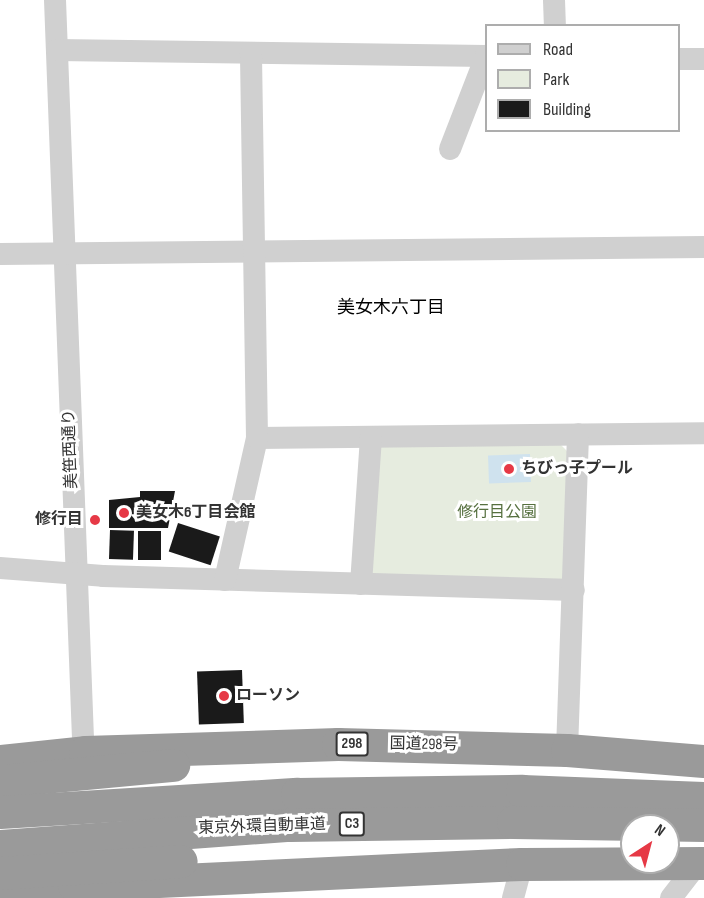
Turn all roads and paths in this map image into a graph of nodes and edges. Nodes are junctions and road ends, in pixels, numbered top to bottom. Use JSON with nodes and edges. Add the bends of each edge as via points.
{"nodes":[{"id":1,"x":55,"y":0,"type":"edge"},
{"id":2,"x":554,"y":0,"type":"edge"},
{"id":3,"x":555,"y":24,"type":"edge"},
{"id":4,"x":57,"y":50,"type":"junction"},
{"id":5,"x":251,"y":53,"type":"junction"},
{"id":6,"x":485,"y":56,"type":"edge"},
{"id":7,"x":485,"y":59,"type":"edge"},
{"id":8,"x":680,"y":59,"type":"edge"},
{"id":9,"x":704,"y":59,"type":"edge"},
{"id":10,"x":450,"y":149,"type":"dead end"},
{"id":11,"x":704,"y":247,"type":"edge"},
{"id":12,"x":254,"y":253,"type":"junction"},
{"id":13,"x":0,"y":254,"type":"edge"},
{"id":14,"x":66,"y":255,"type":"junction"},
{"id":15,"x":704,"y":433,"type":"edge"},
{"id":16,"x":578,"y":435,"type":"junction"},
{"id":17,"x":371,"y":437,"type":"junction"},
{"id":18,"x":257,"y":438,"type":"junction"},
{"id":19,"x":0,"y":568,"type":"edge"},
{"id":20,"x":75,"y":574,"type":"junction"},
{"id":21,"x":225,"y":580,"type":"junction"},
{"id":22,"x":361,"y":584,"type":"junction"},
{"id":23,"x":574,"y":590,"type":"junction"},
{"id":24,"x":567,"y":750,"type":"junction"},
{"id":25,"x":85,"y":752,"type":"junction"},
{"id":26,"x":0,"y":761,"type":"edge"},
{"id":27,"x":704,"y":762,"type":"edge"},
{"id":28,"x":0,"y":782,"type":"edge"},
{"id":29,"x":704,"y":782,"type":"edge"},
{"id":30,"x":704,"y":798,"type":"edge"},
{"id":31,"x":0,"y":812,"type":"edge"},
{"id":32,"x":704,"y":825,"type":"edge"},
{"id":33,"x":0,"y":846,"type":"edge"},
{"id":34,"x":620,"y":848,"type":"edge"},
{"id":35,"x":680,"y":852,"type":"edge"},
{"id":36,"x":702,"y":858,"type":"edge"},
{"id":37,"x":522,"y":864,"type":"junction"},
{"id":38,"x":0,"y":873,"type":"edge"},
{"id":39,"x":73,"y":891,"type":"edge"},
{"id":40,"x":0,"y":892,"type":"edge"},
{"id":41,"x":513,"y":898,"type":"edge"},
{"id":42,"x":671,"y":898,"type":"edge"}],
"edges":[{"from":1,"to":4,"type":"street","name":"美笹西通り"},
{"from":2,"to":3,"type":"street"},
{"from":4,"to":5,"type":"street"},
{"from":4,"to":14,"type":"street","name":"美笹西通り"},
{"from":5,"to":6,"type":"street"},
{"from":5,"to":12,"type":"street"},
{"from":7,"to":10,"type":"street"},
{"from":8,"to":9,"type":"street"},
{"from":11,"to":12,"type":"street"},
{"from":12,"to":14,"type":"street"},
{"from":12,"to":18,"type":"street"},
{"from":13,"to":14,"type":"street"},
{"from":14,"to":20,"type":"street","name":"美笹西通り"},
{"from":15,"to":16,"type":"street"},
{"from":16,"to":17,"type":"street"},
{"from":16,"to":23,"type":"street"},
{"from":17,"to":18,"type":"street"},
{"from":17,"to":22,"type":"street"},
{"from":18,"to":21,"type":"street"},
{"from":19,"to":20,"type":"street"},
{"from":20,"to":21,"type":"street"},
{"from":20,"to":25,"type":"street","name":"美笹西通り"},
{"from":21,"to":22,"type":"street"},
{"from":22,"to":23,"type":"street"},
{"from":23,"to":24,"type":"street"},
{"from":24,"to":25,"type":"highway","name":"国道298号","number":"298","via":[[338,744]]},
{"from":24,"to":27,"type":"highway","name":"国道298号","number":"298"},
{"from":25,"to":26,"type":"highway","name":"国道298号","number":"298"},
{"from":25,"to":39,"type":"street","name":"美笹西通り"},
{"from":28,"to":29,"type":"highway","bridge":true,"via":[[173,765],[438,761]]},
{"from":30,"to":31,"type":"highway","name":"東京外環自動車道","number":"C3","bridge":true,"via":[[522,791],[297,794]]},
{"from":32,"to":33,"type":"highway","name":"東京外環自動車道","number":"C3","bridge":true,"via":[[289,825],[175,830]]},
{"from":34,"to":38,"type":"highway","bridge":true,"via":[[400,853]]},
{"from":35,"to":36,"type":"highway"},
{"from":36,"to":37,"type":"highway"},
{"from":36,"to":42,"type":"street"},
{"from":37,"to":39,"type":"highway"},
{"from":37,"to":41,"type":"street"},
{"from":39,"to":40,"type":"highway"}]}
